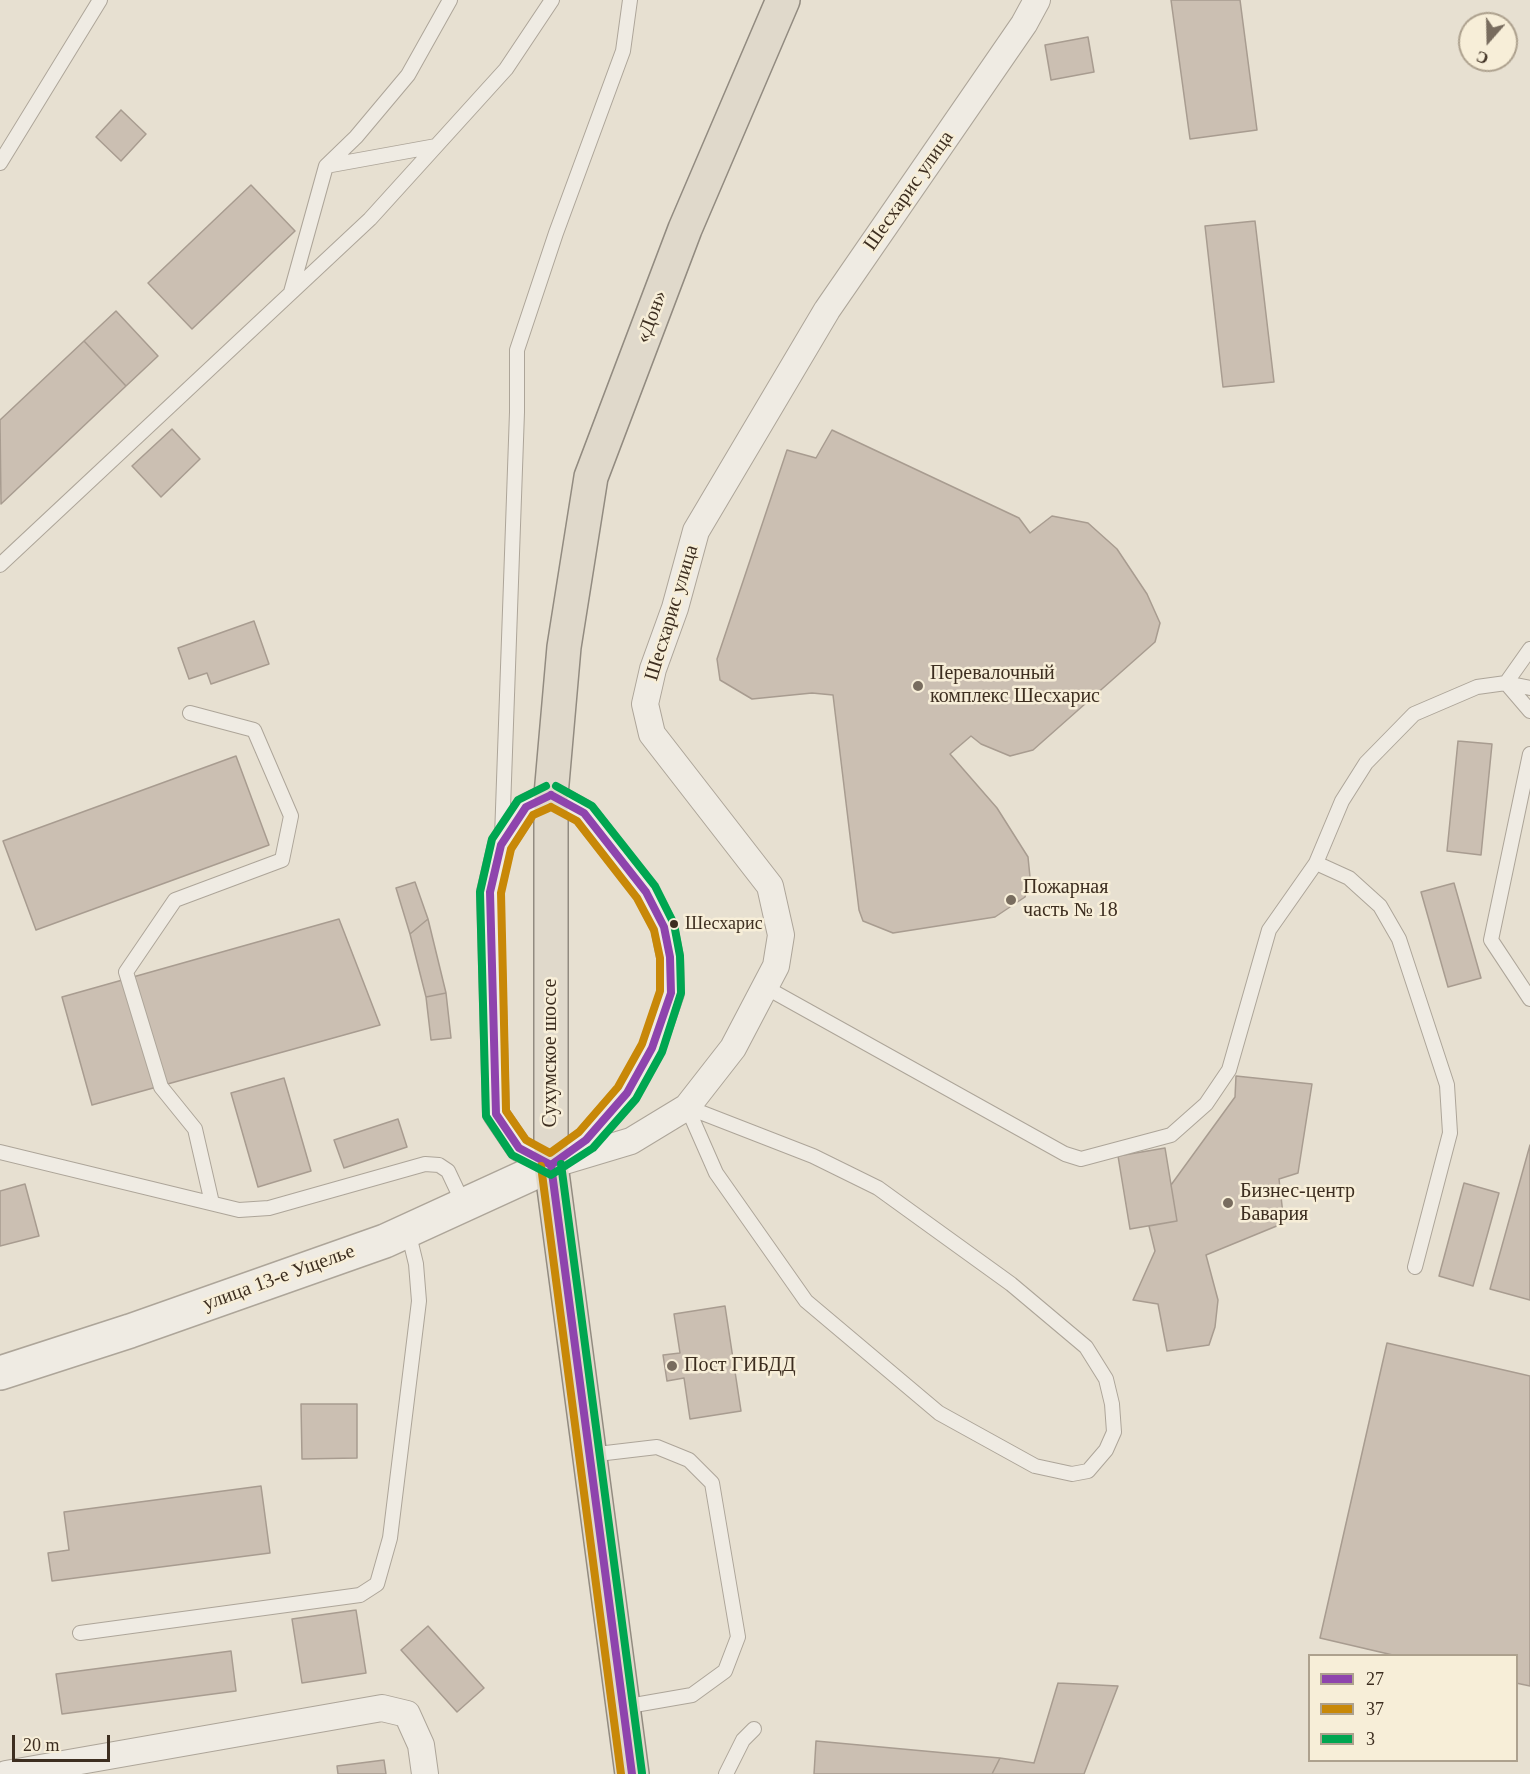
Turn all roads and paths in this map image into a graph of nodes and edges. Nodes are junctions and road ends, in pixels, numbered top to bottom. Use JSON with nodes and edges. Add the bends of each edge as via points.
{"nodes":[{"id":1,"x":100,"y":0,"type":"edge"},
{"id":2,"x":450,"y":0,"type":"edge"},
{"id":3,"x":552,"y":0,"type":"edge"},
{"id":4,"x":630,"y":0,"type":"edge"},
{"id":5,"x":783,"y":0,"type":"edge"},
{"id":6,"x":1037,"y":0,"type":"edge"},
{"id":7,"x":436,"y":146,"type":"junction"},
{"id":8,"x":0,"y":163,"type":"edge"},
{"id":9,"x":326,"y":166,"type":"junction"},
{"id":10,"x":290,"y":294,"type":"junction"},
{"id":11,"x":0,"y":565,"type":"edge"},
{"id":12,"x":1530,"y":649,"type":"edge"},
{"id":13,"x":1506,"y":683,"type":"junction"},
{"id":14,"x":1530,"y":688,"type":"edge"},
{"id":15,"x":1530,"y":711,"type":"edge"},
{"id":16,"x":190,"y":713,"type":"dead end"},
{"id":17,"x":1530,"y":753,"type":"edge"},
{"id":18,"x":551,"y":795,"type":"junction"},
{"id":19,"x":501,"y":845,"type":"junction"},
{"id":20,"x":1316,"y":863,"type":"junction"},
{"id":21,"x":765,"y":987,"type":"junction"},
{"id":22,"x":1530,"y":999,"type":"edge"},
{"id":23,"x":687,"y":1107,"type":"junction"},
{"id":24,"x":0,"y":1152,"type":"edge"},
{"id":25,"x":551,"y":1165,"type":"junction"},
{"id":26,"x":212,"y":1203,"type":"junction"},
{"id":27,"x":464,"y":1205,"type":"junction"},
{"id":28,"x":408,"y":1231,"type":"junction"},
{"id":29,"x":1415,"y":1267,"type":"dead end"},
{"id":30,"x":0,"y":1373,"type":"edge"},
{"id":31,"x":588,"y":1455,"type":"junction"},
{"id":32,"x":80,"y":1633,"type":"dead end"},
{"id":33,"x":623,"y":1707,"type":"junction"},
{"id":34,"x":754,"y":1729,"type":"dead end"},
{"id":35,"x":6,"y":1774,"type":"edge"},
{"id":36,"x":425,"y":1774,"type":"edge"},
{"id":37,"x":632,"y":1774,"type":"edge"},
{"id":38,"x":726,"y":1774,"type":"edge"}],
"edges":[{"from":1,"to":8,"type":"lane"},
{"from":2,"to":9,"type":"lane","via":[[408,75],[356,138]]},
{"from":3,"to":7,"type":"lane","via":[[506,69]]},
{"from":4,"to":19,"type":"lane","via":[[623,51],[517,350]]},
{"from":5,"to":18,"type":"highway","name":"«Дон»","via":[[685,229],[591,477],[564,647]]},
{"from":6,"to":21,"type":"street","name":"Шесхарис улица","via":[[826,310],[696,531],[653,669],[645,704],[652,734],[770,886],[781,935],[776,966]]},
{"from":7,"to":9,"type":"lane"},
{"from":7,"to":10,"type":"lane","via":[[370,219]]},
{"from":9,"to":10,"type":"lane"},
{"from":10,"to":11,"type":"lane"},
{"from":12,"to":13,"type":"lane"},
{"from":13,"to":14,"type":"lane"},
{"from":13,"to":15,"type":"lane"},
{"from":13,"to":20,"type":"lane","via":[[1477,687],[1414,714],[1366,763],[1342,801]]},
{"from":16,"to":26,"type":"lane","via":[[254,730],[291,816],[282,860],[175,900],[126,972],[161,1087],[195,1130]]},
{"from":17,"to":22,"type":"lane","via":[[1491,940]]},
{"from":18,"to":19,"type":"street","via":[[526,807]]},
{"from":18,"to":25,"type":"highway","name":"Сухумское шоссе"},
{"from":18,"to":25,"type":"street","via":[[584,813],[646,892],[664,927],[671,993],[652,1048],[627,1093],[586,1140]]},
{"from":19,"to":25,"type":"street","via":[[490,892],[496,1114],[519,1148]]},
{"from":20,"to":21,"type":"lane","via":[[1269,930],[1229,1070],[1206,1104],[1171,1135],[1107,1154],[1081,1159],[1065,1154]]},
{"from":20,"to":29,"type":"lane","via":[[1348,878],[1385,914],[1399,939],[1447,1085],[1450,1133]]},
{"from":21,"to":23,"type":"street","name":"Шесхарис улица","via":[[733,1048]]},
{"from":23,"to":23,"type":"lane","via":[[813,1156],[878,1188],[1011,1284],[1086,1347],[1107,1379],[1114,1432],[1106,1450],[1088,1471],[1072,1474],[1035,1466],[939,1413],[806,1301],[716,1173]]},
{"from":23,"to":25,"type":"street","name":"Шесхарис улица","via":[[631,1140]]},
{"from":24,"to":26,"type":"lane"},
{"from":25,"to":27,"type":"street","name":"улица 13-е Ущелье"},
{"from":25,"to":31,"type":"highway","name":"Сухумское шоссе"},
{"from":26,"to":27,"type":"lane","via":[[239,1210],[269,1208],[425,1164],[448,1171]]},
{"from":27,"to":28,"type":"street","name":"улица 13-е Ущелье"},
{"from":28,"to":30,"type":"street","name":"улица 13-е Ущелье","via":[[130,1331]]},
{"from":28,"to":32,"type":"lane","via":[[419,1301],[390,1538],[377,1584],[360,1595]]},
{"from":31,"to":33,"type":"highway","name":"Сухумское шоссе"},
{"from":31,"to":33,"type":"lane","via":[[657,1447],[689,1460],[712,1483],[738,1637],[725,1671],[692,1695]]},
{"from":33,"to":37,"type":"highway","name":"Сухумское шоссе"},
{"from":34,"to":38,"type":"lane","via":[[743,1740]]},
{"from":35,"to":36,"type":"street","via":[[382,1708],[407,1714],[421,1745]]}]}
